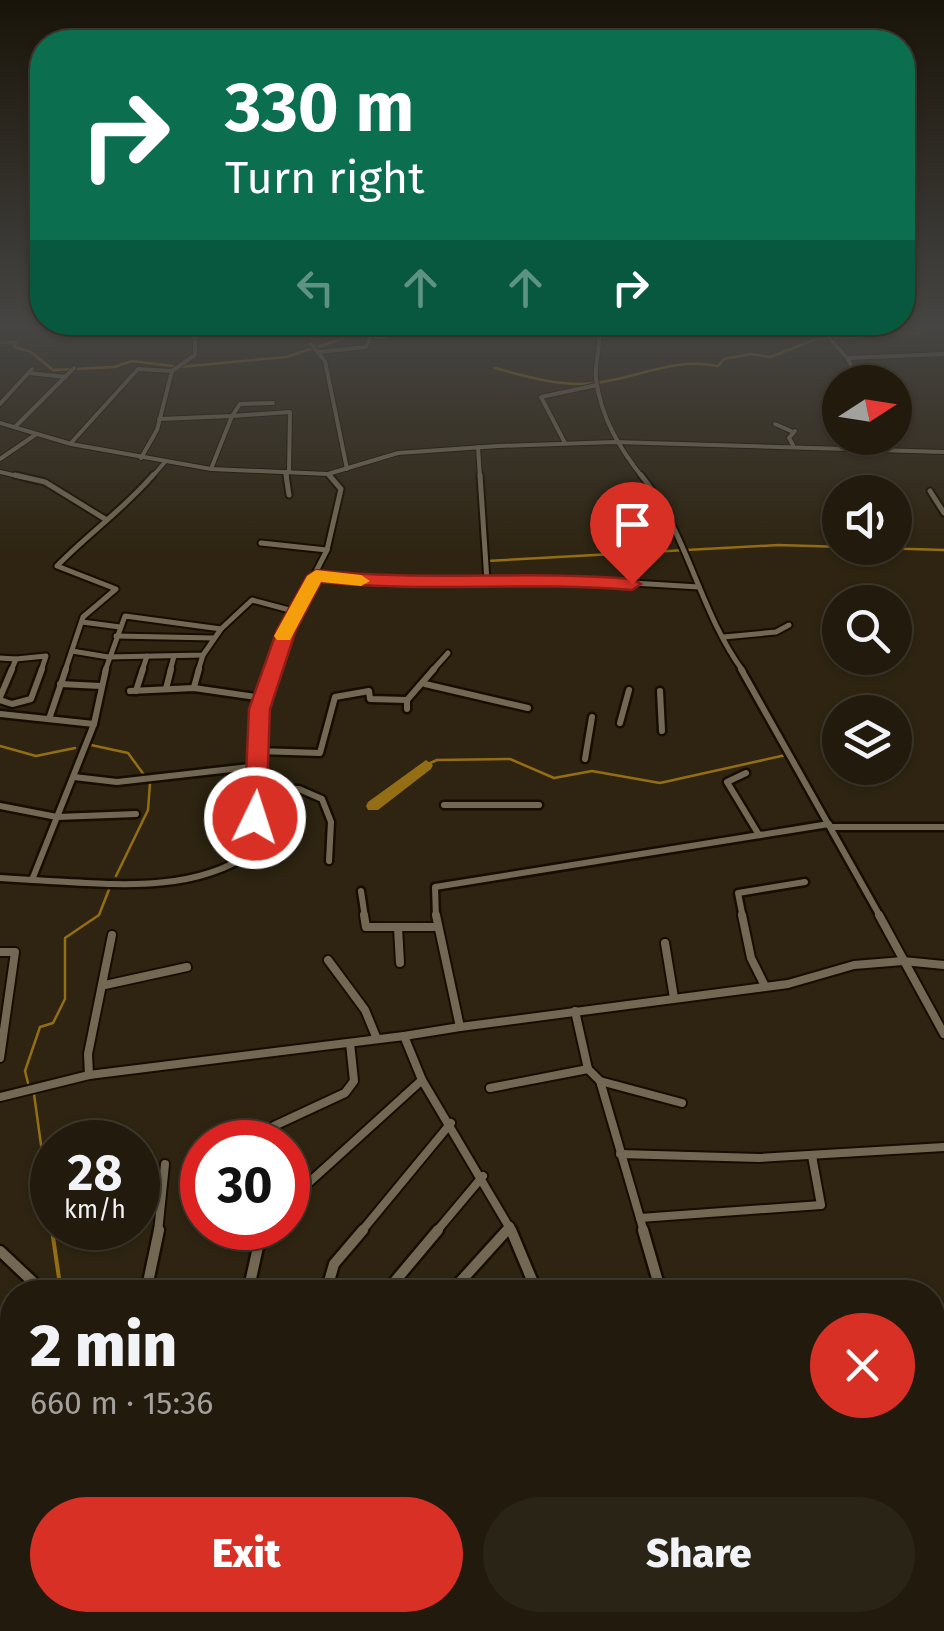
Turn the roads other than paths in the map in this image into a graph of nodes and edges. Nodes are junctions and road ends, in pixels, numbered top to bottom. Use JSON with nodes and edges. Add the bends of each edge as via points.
{"nodes":[{"id":1,"x":42,"y":401,"type":"edge"},
{"id":2,"x":109,"y":401,"type":"edge"},
{"id":3,"x":165,"y":401,"type":"edge"},
{"id":4,"x":333,"y":401,"type":"edge"},
{"id":5,"x":543,"y":401,"type":"edge"},
{"id":6,"x":602,"y":401,"type":"edge"},
{"id":7,"x":273,"y":403,"type":"dead end"},
{"id":8,"x":232,"y":416,"type":"junction"},
{"id":9,"x":160,"y":420,"type":"junction"},
{"id":10,"x":0,"y":423,"type":"edge"},
{"id":11,"x":775,"y":424,"type":"dead end"},
{"id":12,"x":15,"y":427,"type":"junction"},
{"id":13,"x":36,"y":434,"type":"junction"},
{"id":14,"x":614,"y":442,"type":"junction"},
{"id":15,"x":71,"y":444,"type":"junction"},
{"id":16,"x":566,"y":444,"type":"junction"},
{"id":17,"x":794,"y":446,"type":"junction"},
{"id":18,"x":478,"y":447,"type":"junction"},
{"id":19,"x":944,"y":452,"type":"edge"},
{"id":20,"x":142,"y":458,"type":"junction"},
{"id":21,"x":0,"y":459,"type":"edge"},
{"id":22,"x":166,"y":461,"type":"junction"},
{"id":23,"x":211,"y":469,"type":"junction"},
{"id":24,"x":347,"y":469,"type":"junction"},
{"id":25,"x":0,"y":472,"type":"edge"},
{"id":26,"x":287,"y":472,"type":"junction"},
{"id":27,"x":328,"y":474,"type":"junction"},
{"id":28,"x":930,"y":491,"type":"dead end"},
{"id":29,"x":289,"y":495,"type":"dead end"},
{"id":30,"x":944,"y":513,"type":"edge"},
{"id":31,"x":106,"y":520,"type":"junction"},
{"id":32,"x":261,"y":543,"type":"dead end"},
{"id":33,"x":327,"y":550,"type":"junction"},
{"id":34,"x":316,"y":576,"type":"junction"},
{"id":35,"x":487,"y":582,"type":"junction"},
{"id":36,"x":699,"y":587,"type":"junction"},
{"id":37,"x":297,"y":612,"type":"junction"},
{"id":38,"x":82,"y":622,"type":"junction"},
{"id":39,"x":120,"y":626,"type":"junction"},
{"id":40,"x":789,"y":626,"type":"dead end"},
{"id":41,"x":221,"y":629,"type":"junction"},
{"id":42,"x":116,"y":636,"type":"junction"},
{"id":43,"x":724,"y":637,"type":"junction"},
{"id":44,"x":214,"y":638,"type":"junction"},
{"id":45,"x":72,"y":650,"type":"junction"},
{"id":46,"x":448,"y":653,"type":"dead end"},
{"id":47,"x":203,"y":654,"type":"junction"},
{"id":48,"x":146,"y":656,"type":"junction"},
{"id":49,"x":174,"y":656,"type":"junction"},
{"id":50,"x":108,"y":657,"type":"junction"},
{"id":51,"x":0,"y":658,"type":"edge"},
{"id":52,"x":16,"y":659,"type":"junction"},
{"id":53,"x":60,"y":684,"type":"junction"},
{"id":54,"x":425,"y":684,"type":"junction"},
{"id":55,"x":101,"y":686,"type":"junction"},
{"id":56,"x":194,"y":688,"type":"junction"},
{"id":57,"x":165,"y":690,"type":"junction"},
{"id":58,"x":630,"y":690,"type":"dead end"},
{"id":59,"x":660,"y":692,"type":"dead end"},
{"id":60,"x":0,"y":698,"type":"edge"},
{"id":61,"x":263,"y":698,"type":"junction"},
{"id":62,"x":528,"y":708,"type":"dead end"},
{"id":63,"x":0,"y":714,"type":"edge"},
{"id":64,"x":592,"y":717,"type":"dead end"},
{"id":65,"x":49,"y":719,"type":"junction"},
{"id":66,"x":620,"y":723,"type":"dead end"},
{"id":67,"x":94,"y":724,"type":"junction"},
{"id":68,"x":662,"y":731,"type":"dead end"},
{"id":69,"x":258,"y":751,"type":"junction"},
{"id":70,"x":585,"y":760,"type":"dead end"},
{"id":71,"x":258,"y":766,"type":"junction"},
{"id":72,"x":746,"y":773,"type":"dead end"},
{"id":73,"x":74,"y":776,"type":"junction"},
{"id":74,"x":259,"y":790,"type":"junction"},
{"id":75,"x":444,"y":805,"type":"dead end"},
{"id":76,"x":539,"y":805,"type":"dead end"},
{"id":77,"x":0,"y":806,"type":"edge"},
{"id":78,"x":136,"y":814,"type":"dead end"},
{"id":79,"x":57,"y":817,"type":"junction"},
{"id":80,"x":831,"y":825,"type":"junction"},
{"id":81,"x":944,"y":827,"type":"edge"},
{"id":82,"x":759,"y":835,"type":"junction"},
{"id":83,"x":329,"y":861,"type":"dead end"},
{"id":84,"x":0,"y":878,"type":"edge"},
{"id":85,"x":32,"y":880,"type":"junction"},
{"id":86,"x":805,"y":882,"type":"dead end"},
{"id":87,"x":361,"y":891,"type":"dead end"},
{"id":88,"x":398,"y":928,"type":"junction"},
{"id":89,"x":436,"y":928,"type":"junction"},
{"id":90,"x":112,"y":935,"type":"dead end"},
{"id":91,"x":665,"y":943,"type":"dead end"},
{"id":92,"x":0,"y":952,"type":"edge"},
{"id":93,"x":328,"y":960,"type":"dead end"},
{"id":94,"x":903,"y":961,"type":"junction"},
{"id":95,"x":400,"y":963,"type":"dead end"},
{"id":96,"x":944,"y":965,"type":"edge"},
{"id":97,"x":187,"y":967,"type":"dead end"},
{"id":98,"x":105,"y":984,"type":"junction"},
{"id":99,"x":766,"y":986,"type":"junction"},
{"id":100,"x":674,"y":998,"type":"junction"},
{"id":101,"x":575,"y":1010,"type":"junction"},
{"id":102,"x":3,"y":1017,"type":"edge"},
{"id":103,"x":460,"y":1027,"type":"junction"},
{"id":104,"x":944,"y":1034,"type":"edge"},
{"id":105,"x":404,"y":1036,"type":"junction"},
{"id":106,"x":377,"y":1039,"type":"junction"},
{"id":107,"x":350,"y":1044,"type":"junction"},
{"id":108,"x":0,"y":1058,"type":"edge"},
{"id":109,"x":588,"y":1069,"type":"junction"},
{"id":110,"x":89,"y":1076,"type":"junction"},
{"id":111,"x":422,"y":1080,"type":"junction"},
{"id":112,"x":600,"y":1081,"type":"junction"},
{"id":113,"x":490,"y":1088,"type":"dead end"},
{"id":114,"x":0,"y":1097,"type":"edge"},
{"id":115,"x":682,"y":1103,"type":"dead end"},
{"id":116,"x":287,"y":1120,"type":"edge"},
{"id":117,"x":451,"y":1122,"type":"junction"},
{"id":118,"x":944,"y":1146,"type":"edge"},
{"id":119,"x":620,"y":1154,"type":"junction"},
{"id":120,"x":812,"y":1156,"type":"junction"},
{"id":121,"x":165,"y":1164,"type":"dead end"},
{"id":122,"x":483,"y":1176,"type":"junction"},
{"id":123,"x":310,"y":1182,"type":"edge"},
{"id":124,"x":640,"y":1218,"type":"junction"},
{"id":125,"x":510,"y":1226,"type":"junction"},
{"id":126,"x":257,"y":1250,"type":"edge"},
{"id":127,"x":0,"y":1251,"type":"edge"},
{"id":128,"x":31,"y":1280,"type":"edge"},
{"id":129,"x":148,"y":1280,"type":"edge"},
{"id":130,"x":251,"y":1280,"type":"edge"},
{"id":131,"x":329,"y":1280,"type":"edge"},
{"id":132,"x":396,"y":1280,"type":"edge"},
{"id":133,"x":461,"y":1280,"type":"edge"},
{"id":134,"x":533,"y":1280,"type":"edge"},
{"id":135,"x":656,"y":1280,"type":"edge"}],
"edges":[{"from":1,"to":12,"type":"street"},
{"from":2,"to":15,"type":"street"},
{"from":3,"to":9,"type":"street"},
{"from":4,"to":24,"type":"street"},
{"from":5,"to":16,"type":"street"},
{"from":6,"to":14,"type":"street"},
{"from":7,"to":8,"type":"street","via":[[240,404]]},
{"from":8,"to":9,"type":"street"},
{"from":8,"to":23,"type":"street"},
{"from":8,"to":26,"type":"street","via":[[292,413]]},
{"from":9,"to":20,"type":"street"},
{"from":10,"to":12,"type":"street"},
{"from":11,"to":17,"type":"street","via":[[793,431]]},
{"from":12,"to":13,"type":"street"},
{"from":13,"to":15,"type":"street"},
{"from":13,"to":21,"type":"street"},
{"from":14,"to":16,"type":"street"},
{"from":14,"to":17,"type":"street"},
{"from":14,"to":36,"type":"street","via":[[666,506]]},
{"from":15,"to":20,"type":"street"},
{"from":16,"to":18,"type":"street"},
{"from":17,"to":19,"type":"street"},
{"from":18,"to":24,"type":"street","via":[[398,452]]},
{"from":18,"to":35,"type":"street"},
{"from":20,"to":22,"type":"street"},
{"from":22,"to":23,"type":"street"},
{"from":22,"to":31,"type":"street"},
{"from":23,"to":26,"type":"street"},
{"from":24,"to":27,"type":"street"},
{"from":25,"to":31,"type":"street","via":[[45,482]]},
{"from":26,"to":27,"type":"street"},
{"from":26,"to":29,"type":"street"},
{"from":27,"to":33,"type":"street","via":[[341,490]]},
{"from":28,"to":30,"type":"street"},
{"from":31,"to":38,"type":"street","via":[[57,566],[116,589]]},
{"from":32,"to":33,"type":"street"},
{"from":33,"to":34,"type":"street"},
{"from":34,"to":35,"type":"street","via":[[386,584]]},
{"from":34,"to":37,"type":"street"},
{"from":35,"to":36,"type":"street"},
{"from":36,"to":43,"type":"street"},
{"from":37,"to":41,"type":"street","via":[[252,600]]},
{"from":37,"to":61,"type":"street"},
{"from":38,"to":39,"type":"street"},
{"from":38,"to":45,"type":"street"},
{"from":39,"to":41,"type":"street","via":[[125,616]]},
{"from":39,"to":42,"type":"street"},
{"from":40,"to":43,"type":"street"},
{"from":41,"to":44,"type":"street"},
{"from":42,"to":44,"type":"street"},
{"from":42,"to":50,"type":"street"},
{"from":43,"to":80,"type":"street"},
{"from":44,"to":47,"type":"street"},
{"from":45,"to":50,"type":"street"},
{"from":45,"to":53,"type":"street"},
{"from":46,"to":54,"type":"street"},
{"from":47,"to":49,"type":"street"},
{"from":47,"to":56,"type":"street"},
{"from":48,"to":49,"type":"street"},
{"from":48,"to":50,"type":"street"},
{"from":48,"to":57,"type":"street","via":[[133,691]]},
{"from":49,"to":57,"type":"street"},
{"from":50,"to":55,"type":"street"},
{"from":51,"to":52,"type":"street"},
{"from":52,"to":60,"type":"street"},
{"from":52,"to":60,"type":"street","via":[[46,656],[31,699],[12,704]]},
{"from":53,"to":55,"type":"street"},
{"from":53,"to":65,"type":"street"},
{"from":54,"to":62,"type":"street"},
{"from":54,"to":69,"type":"street","via":[[407,704],[370,699],[369,691],[335,697],[320,753]]},
{"from":55,"to":67,"type":"street"},
{"from":56,"to":57,"type":"street"},
{"from":56,"to":61,"type":"street"},
{"from":58,"to":66,"type":"street"},
{"from":59,"to":68,"type":"street"},
{"from":61,"to":69,"type":"street"},
{"from":63,"to":65,"type":"street"},
{"from":64,"to":70,"type":"street"},
{"from":65,"to":67,"type":"street"},
{"from":67,"to":73,"type":"street"},
{"from":69,"to":71,"type":"street"},
{"from":71,"to":73,"type":"street","via":[[104,782]]},
{"from":71,"to":74,"type":"street"},
{"from":72,"to":82,"type":"street","via":[[727,782]]},
{"from":73,"to":79,"type":"street"},
{"from":74,"to":83,"type":"street","via":[[293,786],[326,803],[332,815]]},
{"from":74,"to":85,"type":"street","via":[[250,854],[240,864],[120,884]]},
{"from":75,"to":76,"type":"street"},
{"from":77,"to":79,"type":"street"},
{"from":78,"to":79,"type":"street"},
{"from":79,"to":85,"type":"street"},
{"from":80,"to":81,"type":"street"},
{"from":80,"to":82,"type":"street"},
{"from":80,"to":94,"type":"street"},
{"from":82,"to":89,"type":"street","via":[[435,887]]},
{"from":84,"to":85,"type":"street"},
{"from":86,"to":99,"type":"street","via":[[738,893],[752,958]]},
{"from":87,"to":88,"type":"street","via":[[366,926]]},
{"from":88,"to":89,"type":"street"},
{"from":88,"to":95,"type":"street"},
{"from":89,"to":103,"type":"street"},
{"from":90,"to":98,"type":"street"},
{"from":91,"to":100,"type":"street"},
{"from":92,"to":102,"type":"street","via":[[15,952]]},
{"from":93,"to":106,"type":"street","via":[[365,1010]]},
{"from":94,"to":96,"type":"street"},
{"from":94,"to":99,"type":"street"},
{"from":94,"to":104,"type":"street"},
{"from":97,"to":98,"type":"street"},
{"from":98,"to":110,"type":"street"},
{"from":99,"to":100,"type":"street"},
{"from":100,"to":101,"type":"street"},
{"from":101,"to":103,"type":"street"},
{"from":101,"to":109,"type":"street"},
{"from":102,"to":108,"type":"street"},
{"from":103,"to":105,"type":"street"},
{"from":105,"to":106,"type":"street"},
{"from":105,"to":111,"type":"street"},
{"from":106,"to":107,"type":"street"},
{"from":107,"to":110,"type":"street"},
{"from":107,"to":116,"type":"street","via":[[354,1081],[345,1093]]},
{"from":109,"to":112,"type":"street"},
{"from":109,"to":113,"type":"street"},
{"from":110,"to":114,"type":"street"},
{"from":111,"to":117,"type":"street"},
{"from":111,"to":123,"type":"street"},
{"from":112,"to":115,"type":"street"},
{"from":112,"to":119,"type":"street"},
{"from":117,"to":122,"type":"street"},
{"from":117,"to":131,"type":"street","via":[[334,1264]]},
{"from":118,"to":120,"type":"street"},
{"from":119,"to":120,"type":"street"},
{"from":119,"to":124,"type":"street"},
{"from":120,"to":124,"type":"street","via":[[821,1205]]},
{"from":121,"to":129,"type":"street"},
{"from":122,"to":125,"type":"street"},
{"from":122,"to":132,"type":"street"},
{"from":124,"to":135,"type":"street"},
{"from":125,"to":133,"type":"street"},
{"from":125,"to":134,"type":"street"},
{"from":126,"to":130,"type":"street"},
{"from":127,"to":128,"type":"street"}]}
